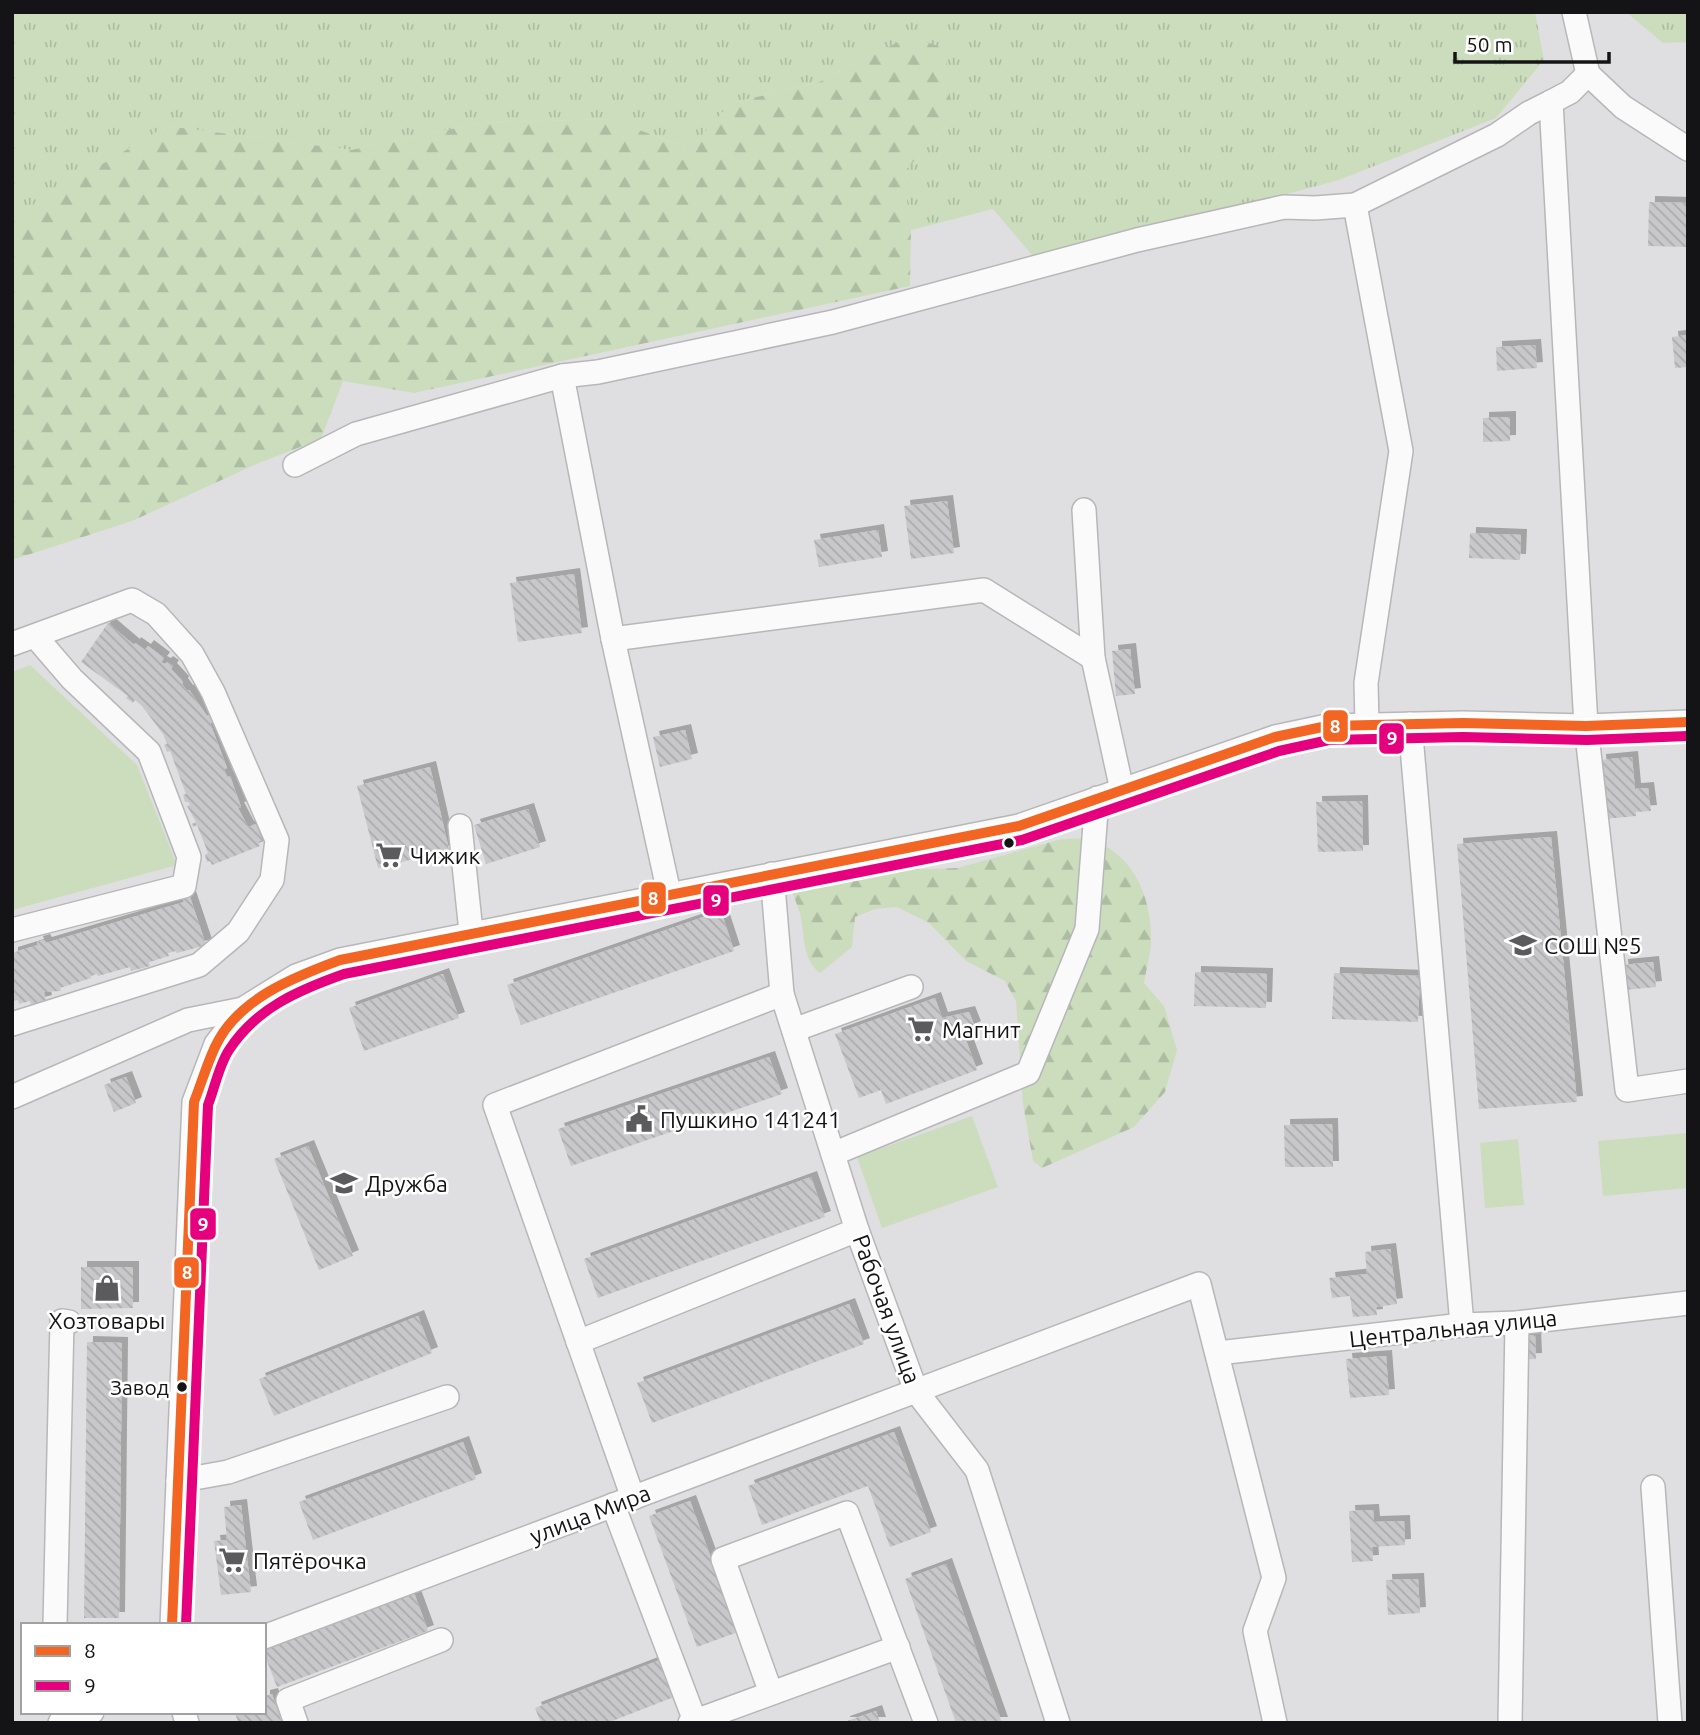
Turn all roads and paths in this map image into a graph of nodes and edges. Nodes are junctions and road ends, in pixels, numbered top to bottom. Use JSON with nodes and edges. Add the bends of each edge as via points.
{"nodes":[{"id":1,"x":1574,"y":12,"type":"edge"},
{"id":2,"x":1588,"y":74,"type":"junction"},
{"id":3,"x":1551,"y":102,"type":"junction"},
{"id":4,"x":1688,"y":149,"type":"edge"},
{"id":5,"x":1355,"y":205,"type":"junction"},
{"id":6,"x":562,"y":376,"type":"junction"},
{"id":7,"x":295,"y":465,"type":"dead end"},
{"id":8,"x":1084,"y":510,"type":"dead end"},
{"id":9,"x":34,"y":636,"type":"junction"},
{"id":10,"x":613,"y":639,"type":"junction"},
{"id":11,"x":12,"y":644,"type":"edge"},
{"id":12,"x":1093,"y":658,"type":"junction"},
{"id":13,"x":1688,"y":722,"type":"edge"},
{"id":14,"x":1367,"y":723,"type":"junction"},
{"id":15,"x":1410,"y":724,"type":"junction"},
{"id":16,"x":1586,"y":726,"type":"junction"},
{"id":17,"x":1122,"y":790,"type":"junction"},
{"id":18,"x":1097,"y":798,"type":"junction"},
{"id":19,"x":460,"y":826,"type":"dead end"},
{"id":20,"x":772,"y":874,"type":"junction"},
{"id":21,"x":669,"y":893,"type":"junction"},
{"id":22,"x":12,"y":930,"type":"edge"},
{"id":23,"x":471,"y":932,"type":"junction"},
{"id":24,"x":911,"y":987,"type":"dead end"},
{"id":25,"x":782,"y":994,"type":"junction"},
{"id":26,"x":243,"y":1009,"type":"junction"},
{"id":27,"x":12,"y":1024,"type":"edge"},
{"id":28,"x":794,"y":1030,"type":"junction"},
{"id":29,"x":1688,"y":1081,"type":"edge"},
{"id":30,"x":12,"y":1097,"type":"edge"},
{"id":31,"x":833,"y":1154,"type":"junction"},
{"id":32,"x":858,"y":1230,"type":"junction"},
{"id":33,"x":1688,"y":1303,"type":"edge"},
{"id":34,"x":69,"y":1322,"type":"dead end"},
{"id":35,"x":1517,"y":1323,"type":"junction"},
{"id":36,"x":1462,"y":1325,"type":"junction"},
{"id":37,"x":578,"y":1342,"type":"junction"},
{"id":38,"x":1218,"y":1353,"type":"junction"},
{"id":39,"x":916,"y":1391,"type":"junction"},
{"id":40,"x":447,"y":1397,"type":"dead end"},
{"id":41,"x":178,"y":1480,"type":"junction"},
{"id":42,"x":1653,"y":1487,"type":"dead end"},
{"id":43,"x":623,"y":1502,"type":"junction"},
{"id":44,"x":55,"y":1623,"type":"edge"},
{"id":45,"x":172,"y":1623,"type":"edge"},
{"id":46,"x":266,"y":1636,"type":"edge"},
{"id":47,"x":441,"y":1640,"type":"dead end"},
{"id":48,"x":898,"y":1647,"type":"junction"},
{"id":49,"x":771,"y":1693,"type":"junction"},
{"id":50,"x":86,"y":1714,"type":"edge"},
{"id":51,"x":720,"y":1718,"type":"edge"},
{"id":52,"x":693,"y":1722,"type":"edge"},
{"id":53,"x":60,"y":1723,"type":"edge"},
{"id":54,"x":296,"y":1723,"type":"edge"},
{"id":55,"x":926,"y":1723,"type":"edge"},
{"id":56,"x":1058,"y":1723,"type":"edge"},
{"id":57,"x":1275,"y":1723,"type":"edge"},
{"id":58,"x":1510,"y":1723,"type":"edge"},
{"id":59,"x":1670,"y":1723,"type":"edge"}],
"edges":[{"from":1,"to":2,"type":"street"},
{"from":2,"to":3,"type":"street"},
{"from":2,"to":4,"type":"street","via":[[1623,107]]},
{"from":3,"to":5,"type":"street","via":[[1497,135]]},
{"from":3,"to":16,"type":"street"},
{"from":5,"to":6,"type":"street","via":[[1271,210],[1137,240],[833,322]]},
{"from":5,"to":14,"type":"street","via":[[1401,450],[1366,683]]},
{"from":6,"to":7,"type":"street","via":[[356,434]]},
{"from":6,"to":10,"type":"street"},
{"from":8,"to":12,"type":"street"},
{"from":9,"to":11,"type":"street"},
{"from":9,"to":22,"type":"street","via":[[149,752],[189,857],[184,886]]},
{"from":9,"to":27,"type":"street","via":[[132,600],[156,614],[192,654],[213,692],[277,840],[272,880],[238,932],[199,965]]},
{"from":10,"to":12,"type":"street","via":[[984,590]]},
{"from":10,"to":21,"type":"street"},
{"from":12,"to":17,"type":"street"},
{"from":13,"to":16,"type":"street"},
{"from":14,"to":15,"type":"street"},
{"from":14,"to":17,"type":"street","via":[[1275,737]]},
{"from":15,"to":16,"type":"street"},
{"from":15,"to":36,"type":"street"},
{"from":16,"to":29,"type":"street","via":[[1627,1090]]},
{"from":17,"to":18,"type":"street"},
{"from":18,"to":20,"type":"street","via":[[1019,826]]},
{"from":18,"to":31,"type":"street","via":[[1087,929],[1028,1073]]},
{"from":19,"to":23,"type":"street"},
{"from":20,"to":21,"type":"street"},
{"from":20,"to":25,"type":"street","name":"Рабочая улица"},
{"from":21,"to":23,"type":"street"},
{"from":23,"to":26,"type":"street","via":[[340,960],[296,976]]},
{"from":24,"to":28,"type":"street"},
{"from":25,"to":28,"type":"street","name":"Рабочая улица"},
{"from":25,"to":37,"type":"street","via":[[495,1105]]},
{"from":26,"to":30,"type":"street","via":[[188,1020]]},
{"from":26,"to":41,"type":"street","via":[[216,1044],[194,1102]]},
{"from":28,"to":31,"type":"street","name":"Рабочая улица"},
{"from":31,"to":32,"type":"street","name":"Рабочая улица"},
{"from":32,"to":37,"type":"street"},
{"from":32,"to":39,"type":"street","name":"Рабочая улица"},
{"from":33,"to":35,"type":"street","name":"Центральная улица"},
{"from":34,"to":44,"type":"street","via":[[62,1321]]},
{"from":35,"to":36,"type":"street","name":"Центральная улица"},
{"from":35,"to":58,"type":"street"},
{"from":36,"to":38,"type":"street","name":"Центральная улица"},
{"from":37,"to":43,"type":"street"},
{"from":38,"to":39,"type":"street","name":"улица Мира","via":[[1199,1284]]},
{"from":38,"to":57,"type":"street","via":[[1274,1578],[1255,1631]]},
{"from":39,"to":43,"type":"street","name":"улица Мира"},
{"from":39,"to":56,"type":"street","name":"Рабочая улица","via":[[977,1470]]},
{"from":40,"to":41,"type":"street","via":[[228,1472]]},
{"from":41,"to":45,"type":"street"},
{"from":42,"to":59,"type":"street"},
{"from":43,"to":46,"type":"street","name":"улица Мира"},
{"from":43,"to":52,"type":"street"},
{"from":47,"to":54,"type":"street","via":[[288,1700]]},
{"from":48,"to":49,"type":"street"},
{"from":48,"to":49,"type":"street","via":[[847,1513],[723,1559]]},
{"from":48,"to":55,"type":"street"},
{"from":49,"to":51,"type":"street"},
{"from":50,"to":53,"type":"street"},
{"from":51,"to":52,"type":"street"}]}
